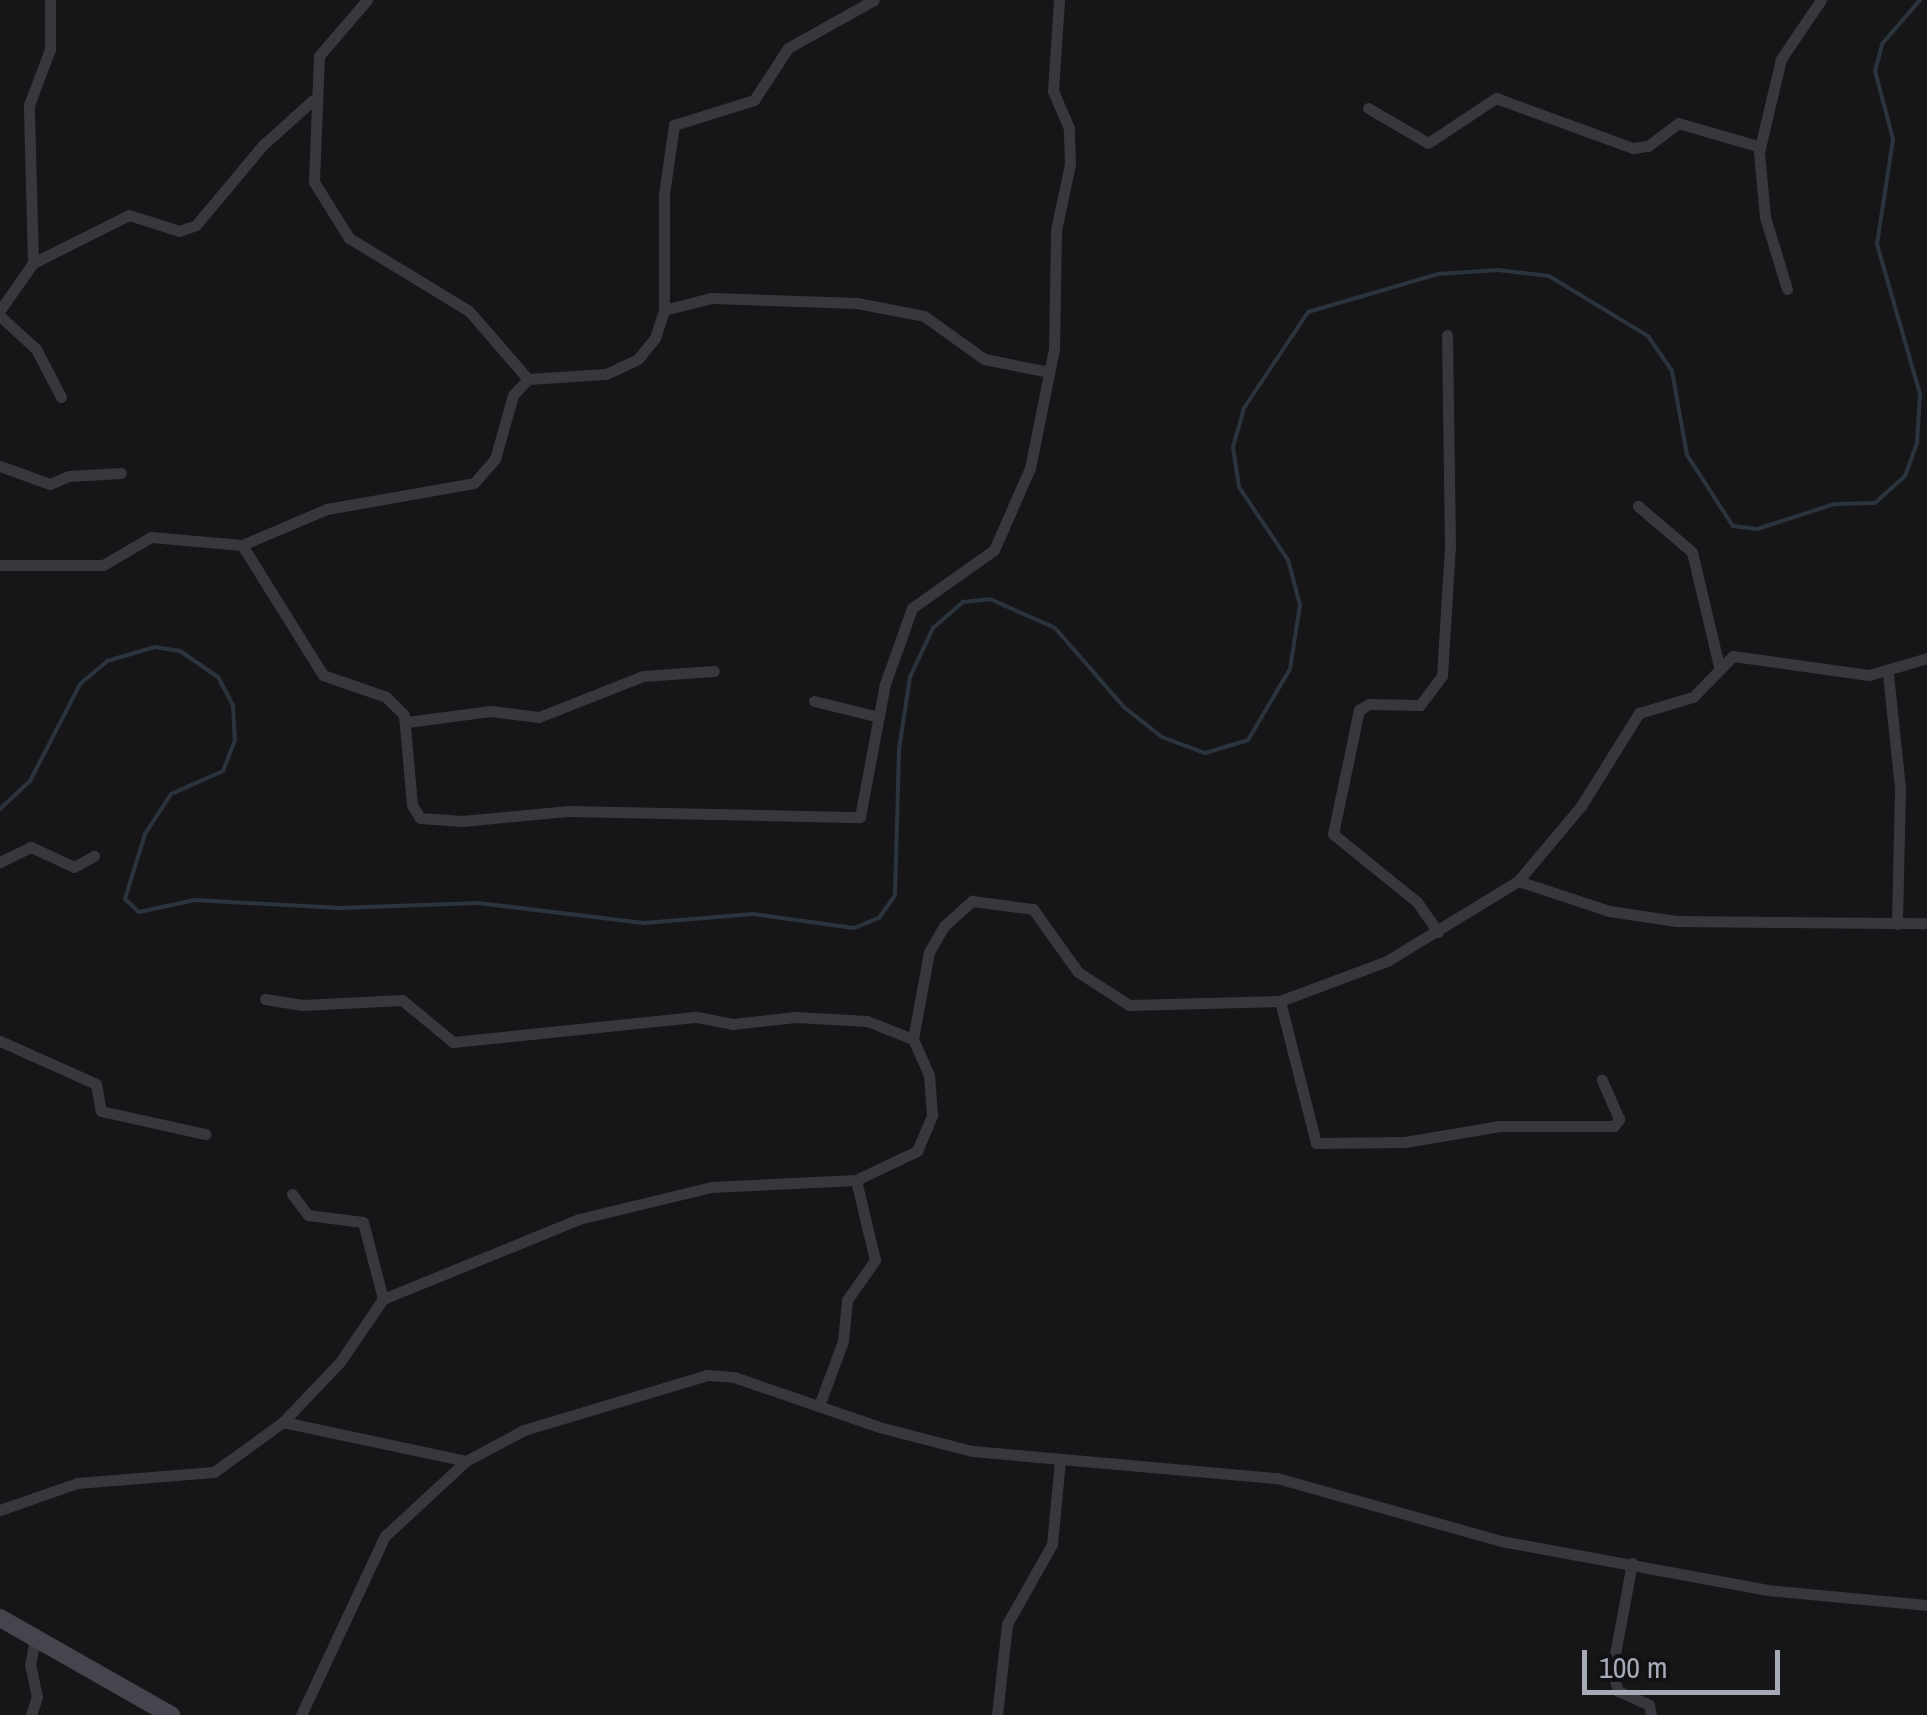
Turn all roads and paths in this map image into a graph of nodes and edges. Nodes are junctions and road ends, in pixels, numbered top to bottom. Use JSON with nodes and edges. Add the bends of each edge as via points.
{"nodes":[{"id":1,"x":50,"y":0,"type":"edge"},
{"id":2,"x":367,"y":0,"type":"edge"},
{"id":3,"x":874,"y":0,"type":"edge"},
{"id":4,"x":1059,"y":0,"type":"edge"},
{"id":5,"x":1821,"y":0,"type":"edge"},
{"id":6,"x":314,"y":100,"type":"junction"},
{"id":7,"x":1368,"y":108,"type":"dead end"},
{"id":8,"x":1761,"y":147,"type":"junction"},
{"id":9,"x":34,"y":263,"type":"junction"},
{"id":10,"x":1788,"y":288,"type":"dead end"},
{"id":11,"x":664,"y":310,"type":"junction"},
{"id":12,"x":0,"y":313,"type":"edge"},
{"id":13,"x":1447,"y":335,"type":"dead end"},
{"id":14,"x":1048,"y":372,"type":"junction"},
{"id":15,"x":528,"y":379,"type":"junction"},
{"id":16,"x":61,"y":396,"type":"dead end"},
{"id":17,"x":0,"y":466,"type":"edge"},
{"id":18,"x":121,"y":473,"type":"dead end"},
{"id":19,"x":1638,"y":506,"type":"dead end"},
{"id":20,"x":242,"y":545,"type":"junction"},
{"id":21,"x":0,"y":566,"type":"edge"},
{"id":22,"x":1927,"y":658,"type":"edge"},
{"id":23,"x":1720,"y":666,"type":"junction"},
{"id":24,"x":714,"y":671,"type":"dead end"},
{"id":25,"x":1888,"y":674,"type":"junction"},
{"id":26,"x":814,"y":701,"type":"dead end"},
{"id":27,"x":879,"y":717,"type":"junction"},
{"id":28,"x":407,"y":722,"type":"junction"},
{"id":29,"x":94,"y":856,"type":"dead end"},
{"id":30,"x":0,"y":862,"type":"edge"},
{"id":31,"x":1518,"y":881,"type":"junction"},
{"id":32,"x":1927,"y":923,"type":"edge"},
{"id":33,"x":1897,"y":924,"type":"junction"},
{"id":34,"x":1438,"y":932,"type":"junction"},
{"id":35,"x":265,"y":999,"type":"dead end"},
{"id":36,"x":1280,"y":1000,"type":"junction"},
{"id":37,"x":912,"y":1040,"type":"junction"},
{"id":38,"x":0,"y":1041,"type":"edge"},
{"id":39,"x":1602,"y":1080,"type":"dead end"},
{"id":40,"x":205,"y":1134,"type":"dead end"},
{"id":41,"x":856,"y":1180,"type":"junction"},
{"id":42,"x":292,"y":1194,"type":"dead end"},
{"id":43,"x":383,"y":1299,"type":"junction"},
{"id":44,"x":820,"y":1403,"type":"junction"},
{"id":45,"x":283,"y":1422,"type":"junction"},
{"id":46,"x":466,"y":1461,"type":"junction"},
{"id":47,"x":1060,"y":1461,"type":"junction"},
{"id":48,"x":0,"y":1510,"type":"edge"},
{"id":49,"x":1632,"y":1563,"type":"junction"},
{"id":50,"x":1927,"y":1605,"type":"edge"},
{"id":51,"x":0,"y":1618,"type":"edge"},
{"id":52,"x":35,"y":1638,"type":"junction"},
{"id":53,"x":30,"y":1715,"type":"edge"},
{"id":54,"x":171,"y":1715,"type":"edge"},
{"id":55,"x":301,"y":1715,"type":"edge"},
{"id":56,"x":997,"y":1715,"type":"edge"},
{"id":57,"x":1651,"y":1715,"type":"edge"}],
"edges":[{"from":1,"to":9,"type":"street","via":[[50,50],[29,105]]},
{"from":2,"to":6,"type":"street","via":[[322,48]]},
{"from":3,"to":11,"type":"street","via":[[788,48],[754,100],[672,128]]},
{"from":4,"to":14,"type":"street","via":[[1053,91],[1070,128],[1070,164],[1056,230],[1059,279]]},
{"from":5,"to":8,"type":"street","via":[[1781,59]]},
{"from":6,"to":9,"type":"street","via":[[263,145],[196,225],[179,230],[129,216]]},
{"from":6,"to":15,"type":"street","via":[[314,182],[343,231],[470,311]]},
{"from":7,"to":8,"type":"street","via":[[1428,143],[1496,98],[1633,148],[1648,146],[1678,123]]},
{"from":8,"to":10,"type":"street","via":[[1765,217]]},
{"from":9,"to":12,"type":"street"},
{"from":11,"to":14,"type":"street","via":[[723,297],[858,303],[924,316],[979,356]]},
{"from":11,"to":15,"type":"street","via":[[649,348],[621,369]]},
{"from":12,"to":16,"type":"street","via":[[36,349]]},
{"from":13,"to":34,"type":"street","via":[[1450,547],[1442,676],[1420,705],[1368,704],[1359,710],[1333,834],[1408,894]]},
{"from":14,"to":27,"type":"street","via":[[1030,468],[1002,538],[973,570],[934,587],[912,608]]},
{"from":15,"to":20,"type":"street","via":[[513,395],[495,459],[466,488],[328,509]]},
{"from":17,"to":18,"type":"street","via":[[50,484]]},
{"from":19,"to":23,"type":"street","via":[[1692,552]]},
{"from":20,"to":21,"type":"street","via":[[150,537],[103,564]]},
{"from":20,"to":28,"type":"street","via":[[322,675],[386,697]]},
{"from":22,"to":25,"type":"street"},
{"from":23,"to":25,"type":"street","via":[[1744,654],[1832,672]]},
{"from":23,"to":31,"type":"street","via":[[1693,697],[1640,712],[1581,806]]},
{"from":24,"to":28,"type":"street","via":[[643,676],[540,717],[490,711]]},
{"from":25,"to":33,"type":"street","via":[[1900,790]]},
{"from":26,"to":27,"type":"street"},
{"from":27,"to":28,"type":"street","via":[[861,816],[847,821],[586,811],[426,820],[412,805]]},
{"from":29,"to":30,"type":"street","via":[[74,867],[30,847]]},
{"from":31,"to":33,"type":"street","via":[[1610,910],[1676,921]]},
{"from":31,"to":34,"type":"street"},
{"from":32,"to":33,"type":"street"},
{"from":34,"to":36,"type":"street","via":[[1387,961]]},
{"from":35,"to":37,"type":"street","via":[[303,1005],[402,1000],[454,1042],[698,1017],[738,1024],[796,1017],[866,1022]]},
{"from":36,"to":37,"type":"street","via":[[1130,1004],[1078,972],[1034,909],[981,898],[934,938]]},
{"from":36,"to":39,"type":"street","via":[[1316,1143],[1404,1142],[1500,1126],[1614,1126],[1618,1118]]},
{"from":37,"to":41,"type":"street","via":[[929,1076],[930,1129],[917,1151]]},
{"from":38,"to":40,"type":"street","via":[[96,1084],[101,1111]]},
{"from":41,"to":43,"type":"street","via":[[711,1186],[600,1212]]},
{"from":41,"to":44,"type":"street","via":[[875,1260],[847,1300],[842,1341]]},
{"from":42,"to":43,"type":"street","via":[[308,1215],[363,1222]]},
{"from":43,"to":45,"type":"street","via":[[340,1362]]},
{"from":44,"to":46,"type":"street","via":[[706,1375],[524,1430]]},
{"from":44,"to":47,"type":"street","via":[[932,1442]]},
{"from":45,"to":46,"type":"street"},
{"from":45,"to":48,"type":"street","via":[[204,1477],[77,1483]]},
{"from":46,"to":55,"type":"street","via":[[385,1536]]},
{"from":47,"to":49,"type":"street","via":[[1277,1478],[1501,1540]]},
{"from":47,"to":56,"type":"street","via":[[1052,1544],[1006,1624]]},
{"from":49,"to":50,"type":"street","via":[[1767,1590]]},
{"from":49,"to":57,"type":"street","via":[[1612,1670],[1618,1691],[1649,1706]]},
{"from":51,"to":52,"type":"street"},
{"from":52,"to":53,"type":"street","via":[[30,1665],[37,1697]]},
{"from":52,"to":54,"type":"street"}]}
